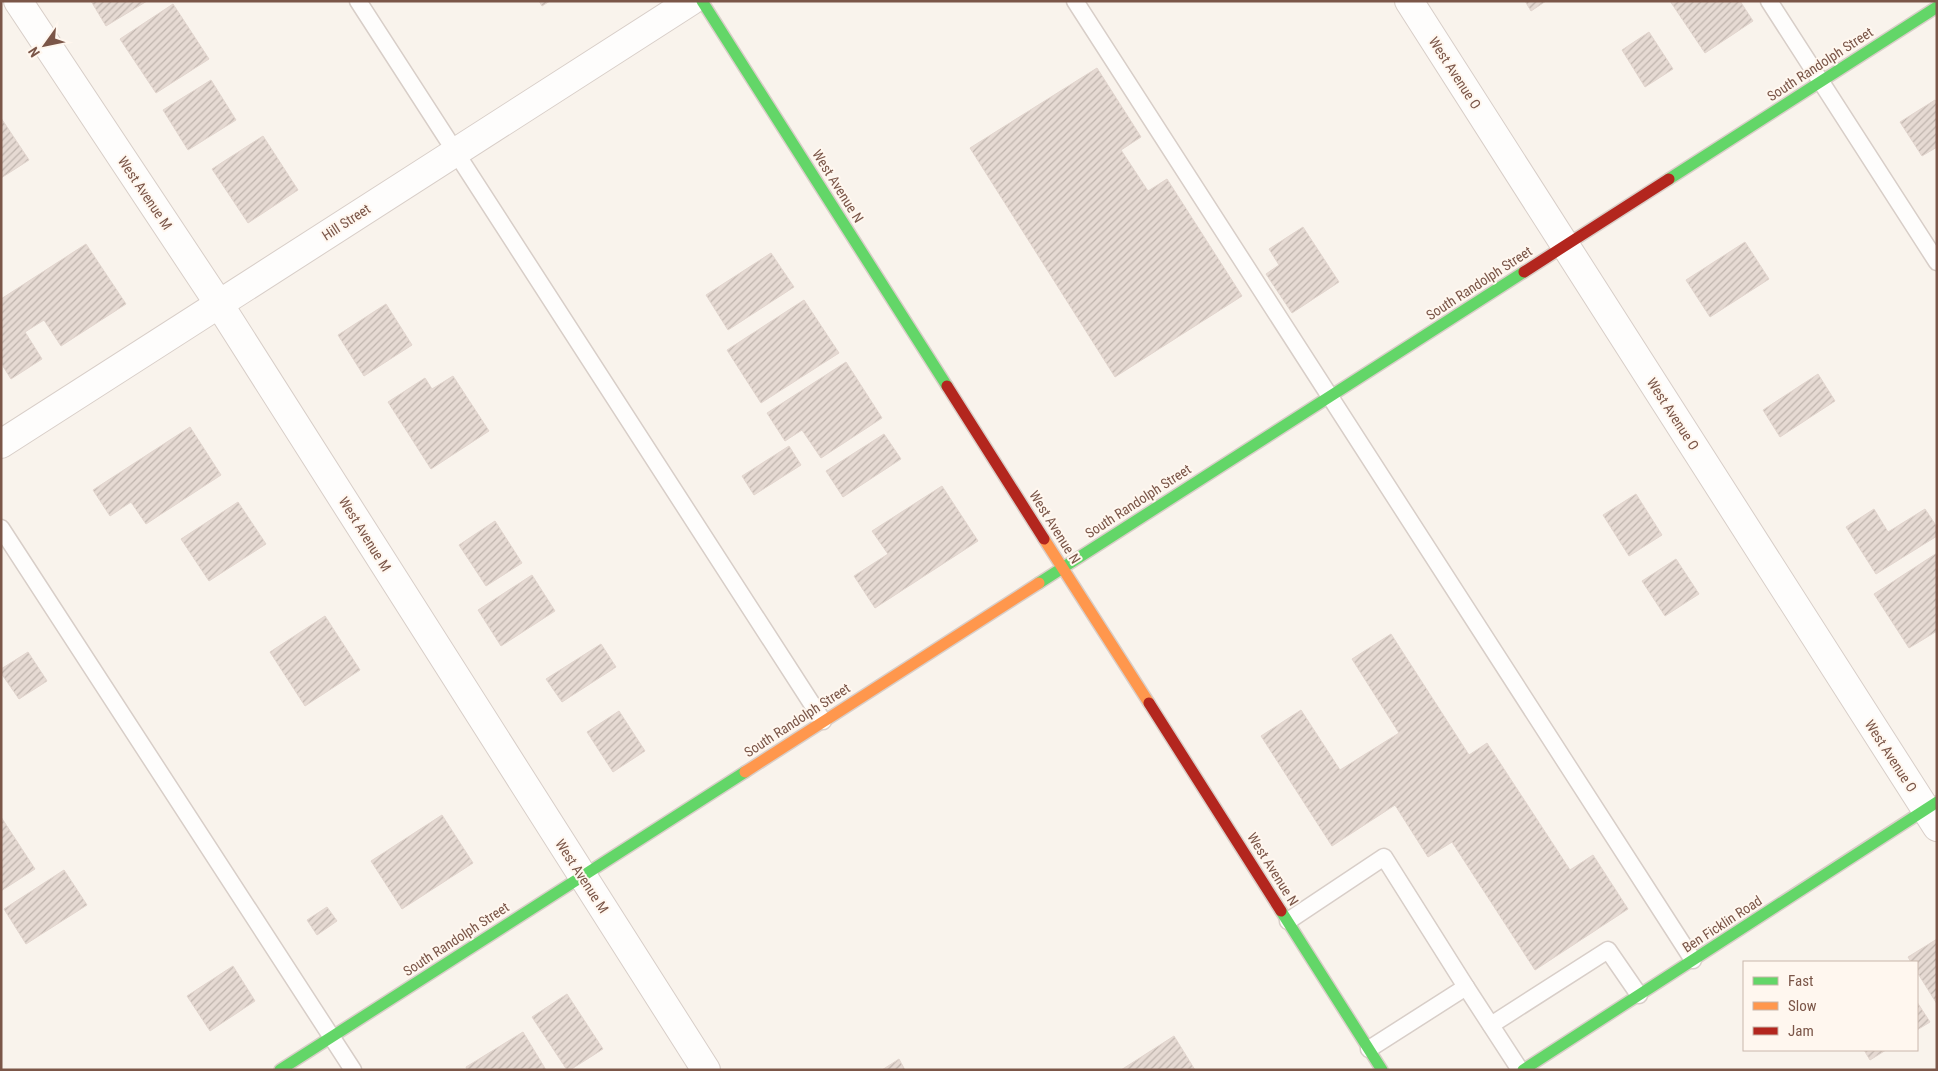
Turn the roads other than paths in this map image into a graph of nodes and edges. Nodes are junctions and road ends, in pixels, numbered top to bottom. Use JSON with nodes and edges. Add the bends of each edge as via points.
{"nodes":[{"id":1,"x":18,"y":1,"type":"edge"},
{"id":2,"x":358,"y":1,"type":"edge"},
{"id":3,"x":691,"y":1,"type":"edge"},
{"id":4,"x":702,"y":1,"type":"edge"},
{"id":5,"x":1075,"y":1,"type":"edge"},
{"id":6,"x":1409,"y":1,"type":"edge"},
{"id":7,"x":1769,"y":1,"type":"edge"},
{"id":8,"x":1937,"y":7,"type":"edge"},
{"id":9,"x":1820,"y":82,"type":"junction"},
{"id":10,"x":456,"y":152,"type":"junction"},
{"id":11,"x":1565,"y":246,"type":"junction"},
{"id":12,"x":1937,"y":262,"type":"edge"},
{"id":13,"x":219,"y":304,"type":"junction"},
{"id":14,"x":1330,"y":396,"type":"junction"},
{"id":15,"x":1,"y":444,"type":"edge"},
{"id":16,"x":1,"y":528,"type":"edge"},
{"id":17,"x":1063,"y":567,"type":"junction"},
{"id":18,"x":823,"y":721,"type":"junction"},
{"id":19,"x":1933,"y":813,"type":"edge"},
{"id":20,"x":582,"y":876,"type":"junction"},
{"id":21,"x":1288,"y":921,"type":"junction"},
{"id":22,"x":1693,"y":960,"type":"junction"},
{"id":23,"x":1466,"y":986,"type":"junction"},
{"id":24,"x":1639,"y":995,"type":"junction"},
{"id":25,"x":1491,"y":1025,"type":"junction"},
{"id":26,"x":331,"y":1037,"type":"junction"},
{"id":27,"x":1369,"y":1049,"type":"junction"},
{"id":28,"x":280,"y":1070,"type":"edge"},
{"id":29,"x":353,"y":1070,"type":"edge"},
{"id":30,"x":706,"y":1070,"type":"edge"},
{"id":31,"x":1382,"y":1070,"type":"edge"},
{"id":32,"x":1522,"y":1070,"type":"edge"}],
"edges":[{"from":1,"to":13,"type":"street","name":"West Avenue M"},
{"from":2,"to":10,"type":"lane"},
{"from":3,"to":10,"type":"street","name":"Hill Street"},
{"from":4,"to":17,"type":"street","name":"West Avenue N"},
{"from":5,"to":14,"type":"lane"},
{"from":6,"to":11,"type":"street","name":"West Avenue O"},
{"from":7,"to":9,"type":"lane"},
{"from":8,"to":9,"type":"street","name":"South Randolph Street"},
{"from":9,"to":11,"type":"street","name":"South Randolph Street"},
{"from":9,"to":12,"type":"lane"},
{"from":10,"to":13,"type":"street","name":"Hill Street"},
{"from":10,"to":18,"type":"lane"},
{"from":11,"to":14,"type":"street","name":"South Randolph Street"},
{"from":11,"to":19,"type":"street","name":"West Avenue O"},
{"from":13,"to":15,"type":"street","name":"Hill Street"},
{"from":13,"to":20,"type":"street","name":"West Avenue M"},
{"from":14,"to":17,"type":"street","name":"South Randolph Street"},
{"from":14,"to":22,"type":"lane"},
{"from":16,"to":26,"type":"lane"},
{"from":17,"to":18,"type":"street","name":"South Randolph Street"},
{"from":17,"to":21,"type":"street","name":"West Avenue N"},
{"from":18,"to":20,"type":"street","name":"South Randolph Street"},
{"from":19,"to":22,"type":"street","name":"Ben Ficklin Road"},
{"from":20,"to":26,"type":"street","name":"South Randolph Street"},
{"from":20,"to":30,"type":"street","name":"West Avenue M"},
{"from":21,"to":23,"type":"lane","via":[[1384,857]]},
{"from":21,"to":27,"type":"street","name":"West Avenue N"},
{"from":22,"to":24,"type":"street","name":"Ben Ficklin Road"},
{"from":23,"to":25,"type":"lane"},
{"from":23,"to":27,"type":"lane"},
{"from":24,"to":25,"type":"lane","via":[[1608,950]]},
{"from":24,"to":32,"type":"street","name":"Ben Ficklin Road"},
{"from":25,"to":32,"type":"lane"},
{"from":26,"to":28,"type":"street","name":"South Randolph Street"},
{"from":26,"to":29,"type":"lane"},
{"from":27,"to":31,"type":"street","name":"West Avenue N"}]}
